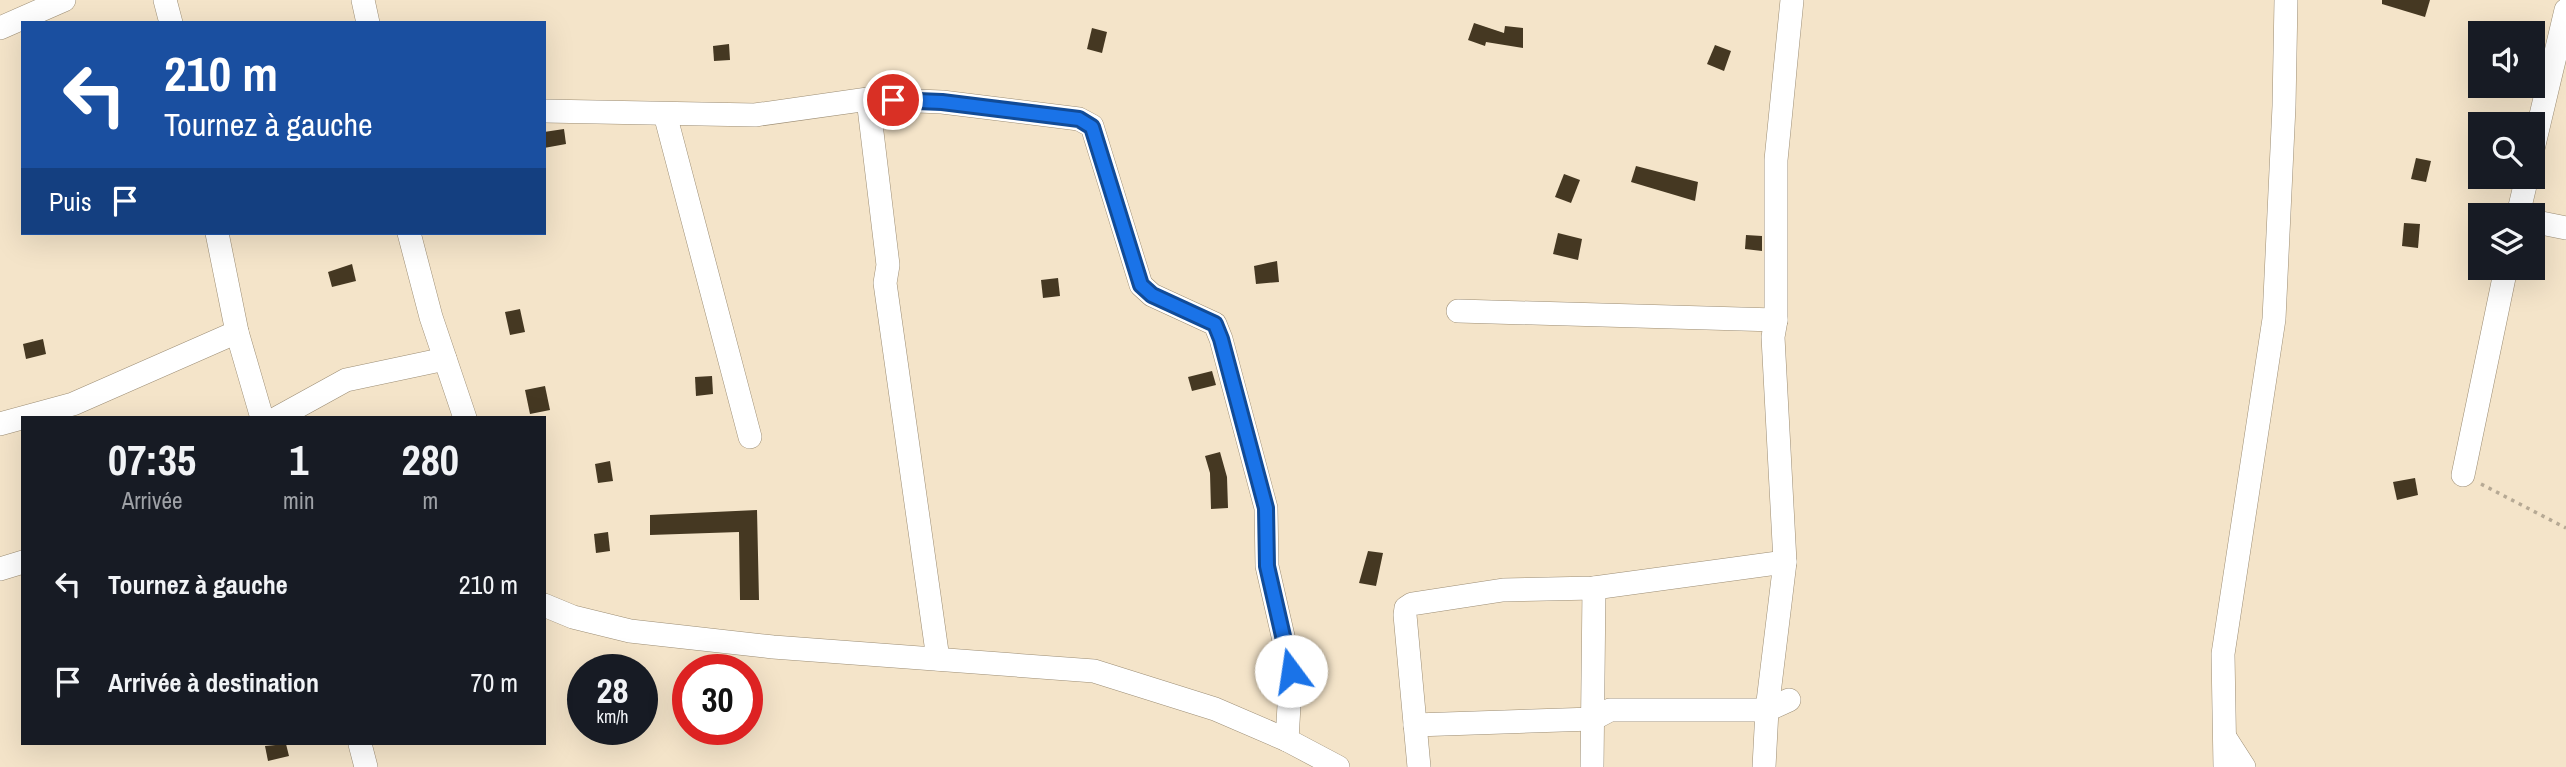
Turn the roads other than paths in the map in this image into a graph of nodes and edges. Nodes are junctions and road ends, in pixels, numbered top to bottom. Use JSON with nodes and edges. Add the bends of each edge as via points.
{"nodes":[{"id":1,"x":64,"y":0,"type":"edge"},
{"id":2,"x":165,"y":0,"type":"edge"},
{"id":3,"x":363,"y":0,"type":"edge"},
{"id":4,"x":1793,"y":0,"type":"edge"},
{"id":5,"x":2286,"y":0,"type":"edge"},
{"id":6,"x":2566,"y":9,"type":"edge"},
{"id":7,"x":170,"y":21,"type":"edge"},
{"id":8,"x":368,"y":21,"type":"edge"},
{"id":9,"x":0,"y":29,"type":"edge"},
{"id":10,"x":868,"y":99,"type":"junction"},
{"id":11,"x":546,"y":111,"type":"edge"},
{"id":12,"x":2542,"y":112,"type":"edge"},
{"id":13,"x":665,"y":114,"type":"junction"},
{"id":14,"x":2545,"y":223,"type":"edge"},
{"id":15,"x":2566,"y":228,"type":"edge"},
{"id":16,"x":217,"y":235,"type":"edge"},
{"id":17,"x":410,"y":235,"type":"edge"},
{"id":18,"x":2504,"y":280,"type":"edge"},
{"id":19,"x":1458,"y":310,"type":"dead end"},
{"id":20,"x":1776,"y":320,"type":"junction"},
{"id":21,"x":237,"y":332,"type":"junction"},
{"id":22,"x":445,"y":359,"type":"junction"},
{"id":23,"x":29,"y":416,"type":"edge"},
{"id":24,"x":261,"y":416,"type":"edge"},
{"id":25,"x":281,"y":416,"type":"edge"},
{"id":26,"x":465,"y":416,"type":"edge"},
{"id":27,"x":21,"y":418,"type":"edge"},
{"id":28,"x":0,"y":424,"type":"edge"},
{"id":29,"x":750,"y":437,"type":"dead end"},
{"id":30,"x":2463,"y":475,"type":"road end"},
{"id":31,"x":1785,"y":562,"type":"junction"},
{"id":32,"x":21,"y":563,"type":"edge"},
{"id":33,"x":0,"y":569,"type":"edge"},
{"id":34,"x":1594,"y":589,"type":"junction"},
{"id":35,"x":546,"y":606,"type":"edge"},
{"id":36,"x":938,"y":659,"type":"junction"},
{"id":37,"x":1789,"y":700,"type":"dead end"},
{"id":38,"x":1767,"y":710,"type":"junction"},
{"id":39,"x":1593,"y":719,"type":"junction"},
{"id":40,"x":1415,"y":726,"type":"junction"},
{"id":41,"x":2226,"y":739,"type":"junction"},
{"id":42,"x":1287,"y":740,"type":"junction"},
{"id":43,"x":360,"y":745,"type":"edge"},
{"id":44,"x":366,"y":767,"type":"edge"},
{"id":45,"x":1338,"y":767,"type":"edge"},
{"id":46,"x":1419,"y":767,"type":"edge"},
{"id":47,"x":1592,"y":767,"type":"edge"},
{"id":48,"x":1764,"y":767,"type":"edge"},
{"id":49,"x":2225,"y":767,"type":"edge"},
{"id":50,"x":2244,"y":767,"type":"edge"}],
"edges":[{"from":1,"to":9,"type":"street"},
{"from":2,"to":7,"type":"street"},
{"from":3,"to":8,"type":"street"},
{"from":4,"to":20,"type":"street","via":[[1776,160]]},
{"from":5,"to":41,"type":"street","via":[[2274,319],[2222,654]]},
{"from":6,"to":12,"type":"street"},
{"from":10,"to":13,"type":"street","via":[[755,115]]},
{"from":10,"to":36,"type":"street","via":[[888,265],[885,283]]},
{"from":10,"to":42,"type":"street","via":[[969,105],[1079,119],[1092,127],[1141,285],[1152,295],[1215,324],[1221,339],[1266,508],[1267,566],[1291,671]]},
{"from":11,"to":13,"type":"street"},
{"from":13,"to":29,"type":"street"},
{"from":14,"to":15,"type":"street"},
{"from":16,"to":21,"type":"street"},
{"from":17,"to":22,"type":"street"},
{"from":18,"to":30,"type":"street"},
{"from":19,"to":20,"type":"street"},
{"from":20,"to":31,"type":"street","via":[[1773,337]]},
{"from":21,"to":23,"type":"street","via":[[73,404]]},
{"from":21,"to":24,"type":"street"},
{"from":22,"to":25,"type":"street","via":[[346,380]]},
{"from":22,"to":26,"type":"street"},
{"from":27,"to":28,"type":"street"},
{"from":31,"to":34,"type":"street"},
{"from":31,"to":38,"type":"street"},
{"from":32,"to":33,"type":"street"},
{"from":34,"to":39,"type":"street"},
{"from":34,"to":40,"type":"street","via":[[1503,590],[1406,608]]},
{"from":35,"to":36,"type":"street","via":[[630,631]]},
{"from":36,"to":42,"type":"street","via":[[1094,671],[1215,709]]},
{"from":37,"to":38,"type":"street"},
{"from":38,"to":39,"type":"street","via":[[1610,710]]},
{"from":38,"to":48,"type":"street"},
{"from":39,"to":40,"type":"street"},
{"from":39,"to":47,"type":"street"},
{"from":40,"to":46,"type":"street"},
{"from":41,"to":49,"type":"street"},
{"from":41,"to":50,"type":"street"},
{"from":42,"to":45,"type":"street"},
{"from":43,"to":44,"type":"street"}]}
